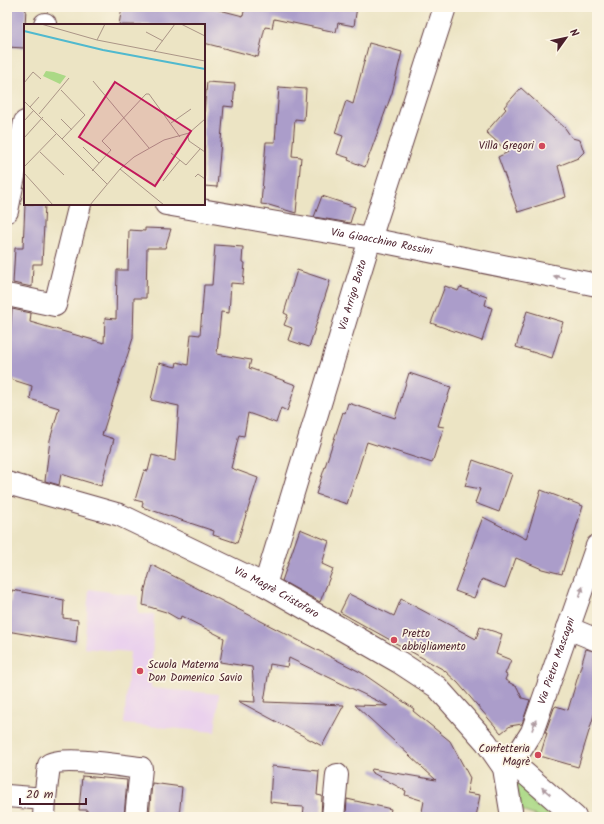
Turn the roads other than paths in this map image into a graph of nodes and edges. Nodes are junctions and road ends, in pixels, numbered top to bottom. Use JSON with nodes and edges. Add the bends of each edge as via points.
{"nodes":[{"id":1,"x":445,"y":7,"type":"edge"},
{"id":2,"x":24,"y":127,"type":"edge"},
{"id":3,"x":80,"y":205,"type":"edge"},
{"id":4,"x":172,"y":205,"type":"edge"},
{"id":5,"x":7,"y":211,"type":"edge"},
{"id":6,"x":370,"y":239,"type":"junction"},
{"id":7,"x":597,"y":285,"type":"edge"},
{"id":8,"x":7,"y":295,"type":"edge"},
{"id":9,"x":7,"y":483,"type":"edge"},
{"id":10,"x":597,"y":546,"type":"edge"},
{"id":11,"x":265,"y":585,"type":"junction"},
{"id":12,"x":568,"y":628,"type":"junction"},
{"id":13,"x":597,"y":640,"type":"edge"},
{"id":14,"x":504,"y":768,"type":"junction"},
{"id":15,"x":337,"y":775,"type":"dead end"},
{"id":16,"x":7,"y":796,"type":"edge"},
{"id":17,"x":44,"y":808,"type":"edge"},
{"id":18,"x":136,"y":817,"type":"edge"},
{"id":19,"x":333,"y":817,"type":"edge"},
{"id":20,"x":512,"y":817,"type":"edge"},
{"id":21,"x":575,"y":817,"type":"edge"}],
"edges":[{"from":1,"to":6,"type":"street","name":"Via Arrigo Boito"},
{"from":2,"to":5,"type":"street"},
{"from":3,"to":8,"type":"street","via":[[55,305]]},
{"from":4,"to":6,"type":"street","name":"Via Gioacchino Rossini"},
{"from":7,"to":6,"type":"street","name":"Via Gioacchino Rossini","one_way":true},
{"from":6,"to":11,"type":"street","name":"Via Arrigo Boito"},
{"from":9,"to":11,"type":"street","name":"Via Magrè Cristoforo","via":[[120,515]]},
{"from":12,"to":10,"type":"street","name":"Via Pietro Mascagni","one_way":true},
{"from":11,"to":14,"type":"street","name":"Via Magrè Cristoforo","via":[[438,687],[486,742]]},
{"from":12,"to":13,"type":"street"},
{"from":14,"to":12,"type":"street","name":"Via Pietro Mascagni","one_way":true,"via":[[520,751],[532,732]]},
{"from":14,"to":20,"type":"street"},
{"from":21,"to":14,"type":"street","one_way":true,"via":[[521,770]]},
{"from":15,"to":19,"type":"street"},
{"from":16,"to":17,"type":"street"},
{"from":17,"to":18,"type":"street","via":[[49,765],[53,762],[141,768]]}]}
